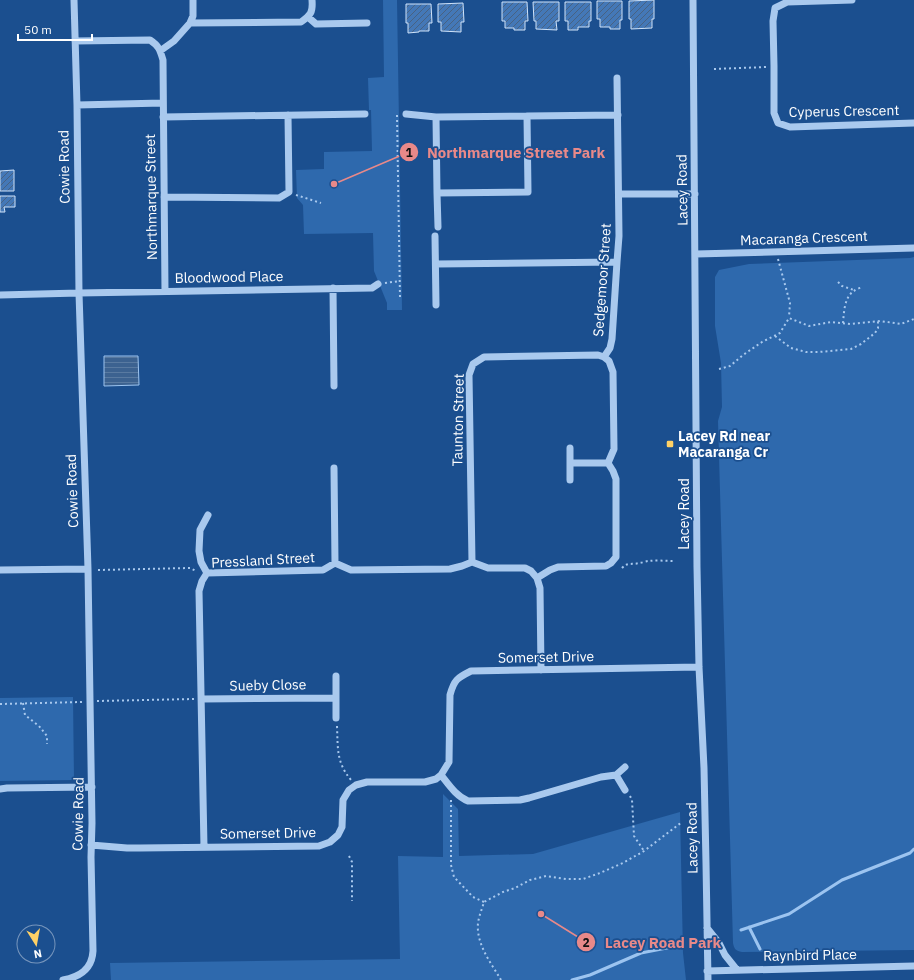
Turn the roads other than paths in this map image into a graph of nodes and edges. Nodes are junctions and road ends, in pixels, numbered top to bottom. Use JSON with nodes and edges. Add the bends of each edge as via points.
{"nodes":[{"id":1,"x":74,"y":0,"type":"edge"},
{"id":2,"x":193,"y":0,"type":"edge"},
{"id":3,"x":312,"y":0,"type":"edge"},
{"id":4,"x":693,"y":0,"type":"edge"},
{"id":5,"x":852,"y":0,"type":"edge"},
{"id":6,"x":308,"y":17,"type":"junction"},
{"id":7,"x":190,"y":23,"type":"junction"},
{"id":8,"x":367,"y":23,"type":"dead end"},
{"id":9,"x":75,"y":41,"type":"junction"},
{"id":10,"x":160,"y":50,"type":"junction"},
{"id":11,"x":617,"y":78,"type":"dead end"},
{"id":12,"x":163,"y":103,"type":"junction"},
{"id":13,"x":77,"y":105,"type":"junction"},
{"id":14,"x":365,"y":114,"type":"dead end"},
{"id":15,"x":406,"y":114,"type":"road end"},
{"id":16,"x":288,"y":115,"type":"junction"},
{"id":17,"x":618,"y":115,"type":"junction"},
{"id":18,"x":527,"y":116,"type":"junction"},
{"id":19,"x":164,"y":117,"type":"junction"},
{"id":20,"x":436,"y":117,"type":"junction"},
{"id":21,"x":914,"y":123,"type":"edge"},
{"id":22,"x":437,"y":193,"type":"junction"},
{"id":23,"x":619,"y":194,"type":"junction"},
{"id":24,"x":695,"y":194,"type":"junction"},
{"id":25,"x":164,"y":197,"type":"junction"},
{"id":26,"x":438,"y":227,"type":"dead end"},
{"id":27,"x":435,"y":236,"type":"dead end"},
{"id":28,"x":914,"y":248,"type":"edge"},
{"id":29,"x":696,"y":254,"type":"junction"},
{"id":30,"x":616,"y":262,"type":"junction"},
{"id":31,"x":436,"y":264,"type":"junction"},
{"id":32,"x":378,"y":284,"type":"road end"},
{"id":33,"x":333,"y":288,"type":"junction"},
{"id":34,"x":166,"y":291,"type":"junction"},
{"id":35,"x":79,"y":293,"type":"junction"},
{"id":36,"x":0,"y":295,"type":"edge"},
{"id":37,"x":436,"y":305,"type":"dead end"},
{"id":38,"x":604,"y":357,"type":"junction"},
{"id":39,"x":334,"y":386,"type":"dead end"},
{"id":40,"x":570,"y":448,"type":"dead end"},
{"id":41,"x":570,"y":463,"type":"junction"},
{"id":42,"x":608,"y":463,"type":"junction"},
{"id":43,"x":334,"y":468,"type":"dead end"},
{"id":44,"x":570,"y":480,"type":"dead end"},
{"id":45,"x":208,"y":515,"type":"dead end"},
{"id":46,"x":472,"y":562,"type":"junction"},
{"id":47,"x":336,"y":563,"type":"junction"},
{"id":48,"x":88,"y":569,"type":"junction"},
{"id":49,"x":0,"y":570,"type":"edge"},
{"id":50,"x":207,"y":573,"type":"junction"},
{"id":51,"x":537,"y":578,"type":"junction"},
{"id":52,"x":699,"y":668,"type":"junction"},
{"id":53,"x":541,"y":670,"type":"junction"},
{"id":54,"x":336,"y":676,"type":"dead end"},
{"id":55,"x":336,"y":698,"type":"junction"},
{"id":56,"x":202,"y":699,"type":"junction"},
{"id":57,"x":336,"y":718,"type":"road end"},
{"id":58,"x":625,"y":767,"type":"dead end"},
{"id":59,"x":616,"y":775,"type":"junction"},
{"id":60,"x":441,"y":776,"type":"junction"},
{"id":61,"x":92,"y":787,"type":"junction"},
{"id":62,"x":0,"y":789,"type":"edge"},
{"id":63,"x":625,"y":790,"type":"road end"},
{"id":64,"x":91,"y":845,"type":"junction"},
{"id":65,"x":204,"y":847,"type":"junction"},
{"id":66,"x":707,"y":928,"type":"junction"},
{"id":67,"x":914,"y":966,"type":"edge"},
{"id":68,"x":737,"y":970,"type":"junction"},
{"id":69,"x":707,"y":971,"type":"junction"},
{"id":70,"x":62,"y":980,"type":"edge"},
{"id":71,"x":708,"y":980,"type":"edge"}],
"edges":[{"from":1,"to":9,"type":"street","name":"Cowie Road"},
{"from":2,"to":7,"type":"street","via":[[193,16]]},
{"from":3,"to":6,"type":"street","via":[[312,10]]},
{"from":4,"to":24,"type":"street","name":"Lacey Road"},
{"from":5,"to":21,"type":"street","name":"Cyperus Crescent","via":[[787,2],[775,8],[774,113],[778,123],[790,127]]},
{"from":6,"to":7,"type":"street","via":[[301,22]]},
{"from":6,"to":8,"type":"street","via":[[316,24]]},
{"from":7,"to":10,"type":"street","via":[[174,41]]},
{"from":9,"to":10,"type":"street","via":[[150,40],[157,44]]},
{"from":9,"to":13,"type":"street","name":"Cowie Road"},
{"from":10,"to":12,"type":"street","name":"Northmarque Street","via":[[163,60]]},
{"from":11,"to":17,"type":"street","name":"Sedgemoor Street"},
{"from":12,"to":13,"type":"street"},
{"from":12,"to":19,"type":"street","name":"Northmarque Street"},
{"from":13,"to":35,"type":"street","name":"Cowie Road"},
{"from":14,"to":16,"type":"street"},
{"from":15,"to":20,"type":"street"},
{"from":16,"to":19,"type":"street"},
{"from":16,"to":25,"type":"street","via":[[290,192],[279,198]]},
{"from":17,"to":18,"type":"street"},
{"from":17,"to":23,"type":"street","name":"Sedgemoor Street"},
{"from":18,"to":20,"type":"street"},
{"from":18,"to":22,"type":"street","via":[[528,192]]},
{"from":19,"to":25,"type":"street","name":"Northmarque Street"},
{"from":20,"to":22,"type":"street"},
{"from":22,"to":26,"type":"street"},
{"from":23,"to":24,"type":"street"},
{"from":23,"to":30,"type":"street","name":"Sedgemoor Street"},
{"from":24,"to":29,"type":"street","name":"Lacey Road"},
{"from":25,"to":34,"type":"street","name":"Northmarque Street"},
{"from":27,"to":31,"type":"street"},
{"from":28,"to":29,"type":"street","name":"Macaranga Crescent"},
{"from":29,"to":52,"type":"street","name":"Lacey Road"},
{"from":30,"to":31,"type":"street"},
{"from":30,"to":38,"type":"street","name":"Sedgemoor Street","via":[[612,339]]},
{"from":31,"to":37,"type":"street"},
{"from":32,"to":33,"type":"street","name":"Bloodwood Place","via":[[372,288]]},
{"from":33,"to":34,"type":"street","name":"Bloodwood Place"},
{"from":33,"to":39,"type":"street"},
{"from":34,"to":35,"type":"street","name":"Bloodwood Place"},
{"from":35,"to":36,"type":"street","name":"Bloodwood Place"},
{"from":35,"to":48,"type":"street","name":"Cowie Road"},
{"from":38,"to":42,"type":"street","name":"Sedgemoor Street","via":[[609,361],[613,372],[614,449]]},
{"from":38,"to":46,"type":"street","name":"Taunton Street","via":[[484,357],[473,364],[469,375]]},
{"from":40,"to":41,"type":"street"},
{"from":41,"to":42,"type":"street"},
{"from":41,"to":44,"type":"street"},
{"from":42,"to":51,"type":"street","via":[[616,479],[616,557],[606,566],[558,567]]},
{"from":43,"to":47,"type":"street"},
{"from":45,"to":50,"type":"street","via":[[200,530],[199,551]]},
{"from":46,"to":47,"type":"street","name":"Pressland Street","via":[[450,569],[351,570]]},
{"from":46,"to":51,"type":"street","via":[[488,568],[525,568]]},
{"from":47,"to":50,"type":"street","name":"Pressland Street","via":[[323,570]]},
{"from":48,"to":49,"type":"street"},
{"from":48,"to":61,"type":"street","name":"Cowie Road"},
{"from":50,"to":56,"type":"street","name":"Pressland Street","via":[[199,591]]},
{"from":51,"to":53,"type":"street","via":[[540,588]]},
{"from":52,"to":53,"type":"street","name":"Somerset Drive"},
{"from":52,"to":66,"type":"street","name":"Lacey Road"},
{"from":53,"to":60,"type":"street","name":"Somerset Drive","via":[[470,671],[453,684],[450,695],[449,762]]},
{"from":54,"to":55,"type":"street"},
{"from":55,"to":56,"type":"street","name":"Sueby Close"},
{"from":55,"to":57,"type":"street"},
{"from":56,"to":65,"type":"street","name":"Pressland Street"},
{"from":58,"to":59,"type":"street"},
{"from":59,"to":60,"type":"street","via":[[520,800],[461,798]]},
{"from":59,"to":63,"type":"street"},
{"from":60,"to":65,"type":"street","name":"Somerset Drive","via":[[425,782],[367,782],[356,785],[349,790],[343,800],[342,827],[338,835],[330,842],[318,846]]},
{"from":61,"to":62,"type":"street"},
{"from":61,"to":64,"type":"street","name":"Cowie Road"},
{"from":64,"to":65,"type":"street","name":"Somerset Drive","via":[[127,848]]},
{"from":64,"to":70,"type":"street","name":"Cowie Road","via":[[92,956],[87,969]]},
{"from":66,"to":68,"type":"street"},
{"from":66,"to":69,"type":"street","name":"Lacey Road"},
{"from":67,"to":68,"type":"street","name":"Raynbird Place"},
{"from":68,"to":69,"type":"street","name":"Raynbird Place"},
{"from":69,"to":71,"type":"street","name":"Lacey Road"}]}
